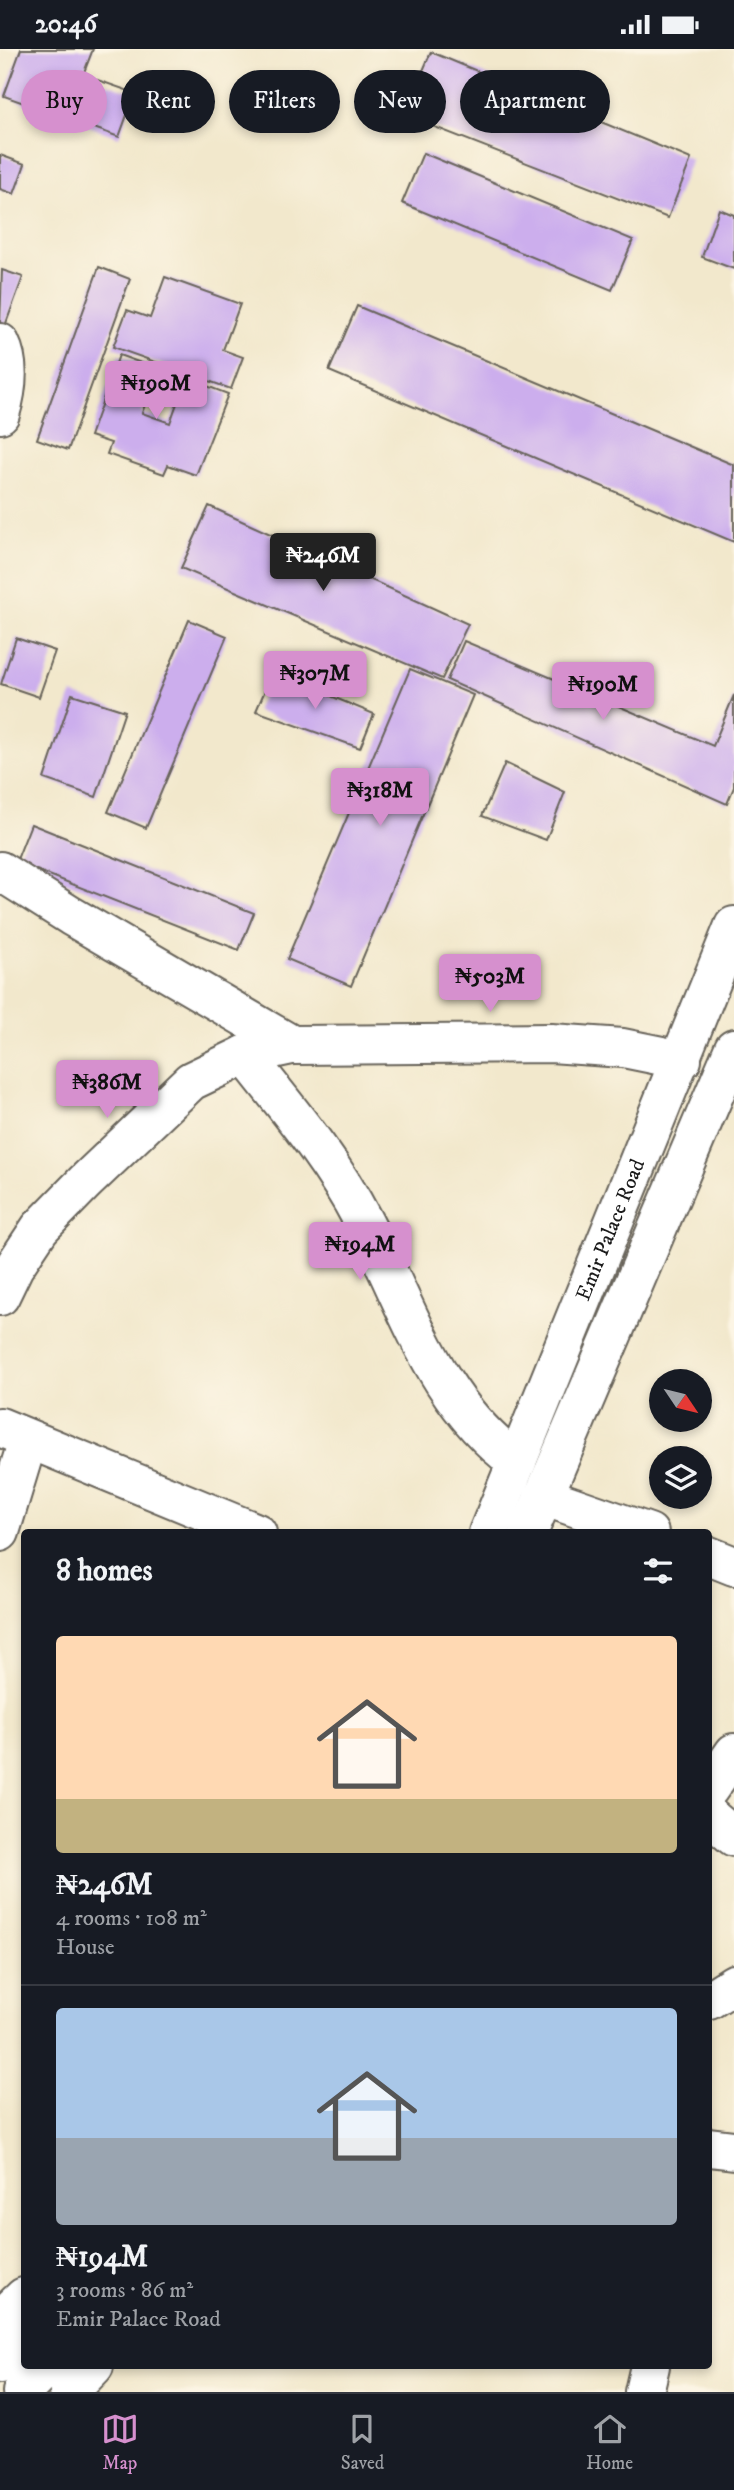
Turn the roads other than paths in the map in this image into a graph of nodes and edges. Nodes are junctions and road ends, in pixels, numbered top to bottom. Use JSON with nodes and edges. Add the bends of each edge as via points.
{"nodes":[{"id":1,"x":0,"y":343,"type":"edge"},
{"id":2,"x":0,"y":414,"type":"edge"},
{"id":3,"x":0,"y":871,"type":"edge"},
{"id":4,"x":734,"y":926,"type":"edge"},
{"id":5,"x":292,"y":1045,"type":"junction"},
{"id":6,"x":734,"y":1048,"type":"edge"},
{"id":7,"x":245,"y":1055,"type":"junction"},
{"id":8,"x":682,"y":1060,"type":"junction"},
{"id":9,"x":0,"y":1296,"type":"edge"},
{"id":10,"x":14,"y":1433,"type":"edge"},
{"id":11,"x":517,"y":1462,"type":"junction"},
{"id":12,"x":543,"y":1496,"type":"junction"},
{"id":13,"x":247,"y":1529,"type":"edge"},
{"id":14,"x":490,"y":1529,"type":"edge"},
{"id":15,"x":530,"y":1529,"type":"edge"},
{"id":16,"x":638,"y":1529,"type":"edge"},
{"id":17,"x":0,"y":1532,"type":"edge"},
{"id":18,"x":712,"y":1557,"type":"edge"},
{"id":19,"x":734,"y":1566,"type":"edge"},
{"id":20,"x":734,"y":1753,"type":"edge"},
{"id":21,"x":712,"y":1785,"type":"edge"},
{"id":22,"x":712,"y":1818,"type":"edge"},
{"id":23,"x":734,"y":1836,"type":"edge"},
{"id":24,"x":734,"y":1984,"type":"edge"},
{"id":25,"x":712,"y":1998,"type":"edge"},
{"id":26,"x":712,"y":2147,"type":"edge"},
{"id":27,"x":734,"y":2150,"type":"edge"},
{"id":28,"x":21,"y":2300,"type":"edge"},
{"id":29,"x":0,"y":2321,"type":"edge"},
{"id":30,"x":21,"y":2342,"type":"edge"},
{"id":31,"x":0,"y":2364,"type":"edge"},
{"id":32,"x":45,"y":2369,"type":"edge"},
{"id":33,"x":91,"y":2369,"type":"edge"},
{"id":34,"x":649,"y":2369,"type":"edge"},
{"id":35,"x":22,"y":2392,"type":"edge"},
{"id":36,"x":69,"y":2392,"type":"edge"},
{"id":37,"x":644,"y":2392,"type":"edge"}],
"edges":[{"from":1,"to":2,"type":"street","via":[[7,367]]},
{"from":3,"to":5,"type":"street"},
{"from":4,"to":8,"type":"street","name":"Emir Palace Road"},
{"from":5,"to":7,"type":"street"},
{"from":5,"to":8,"type":"street","via":[[551,1043],[623,1048]]},
{"from":6,"to":12,"type":"street","name":"Emir Palace Road"},
{"from":7,"to":9,"type":"street","via":[[191,1081],[85,1182],[40,1228]]},
{"from":7,"to":11,"type":"street","via":[[311,1139],[361,1216],[452,1396]]},
{"from":8,"to":11,"type":"street","name":"Emir Palace Road"},
{"from":10,"to":13,"type":"street"},
{"from":10,"to":17,"type":"street"},
{"from":11,"to":14,"type":"street","name":"Emir Palace Road"},
{"from":12,"to":15,"type":"street","name":"Emir Palace Road"},
{"from":12,"to":16,"type":"street"},
{"from":18,"to":19,"type":"street"},
{"from":20,"to":21,"type":"street"},
{"from":22,"to":23,"type":"street"},
{"from":24,"to":25,"type":"street"},
{"from":26,"to":27,"type":"street"},
{"from":28,"to":29,"type":"street"},
{"from":30,"to":31,"type":"street"},
{"from":32,"to":35,"type":"street"},
{"from":33,"to":36,"type":"street"},
{"from":34,"to":37,"type":"street"}]}
